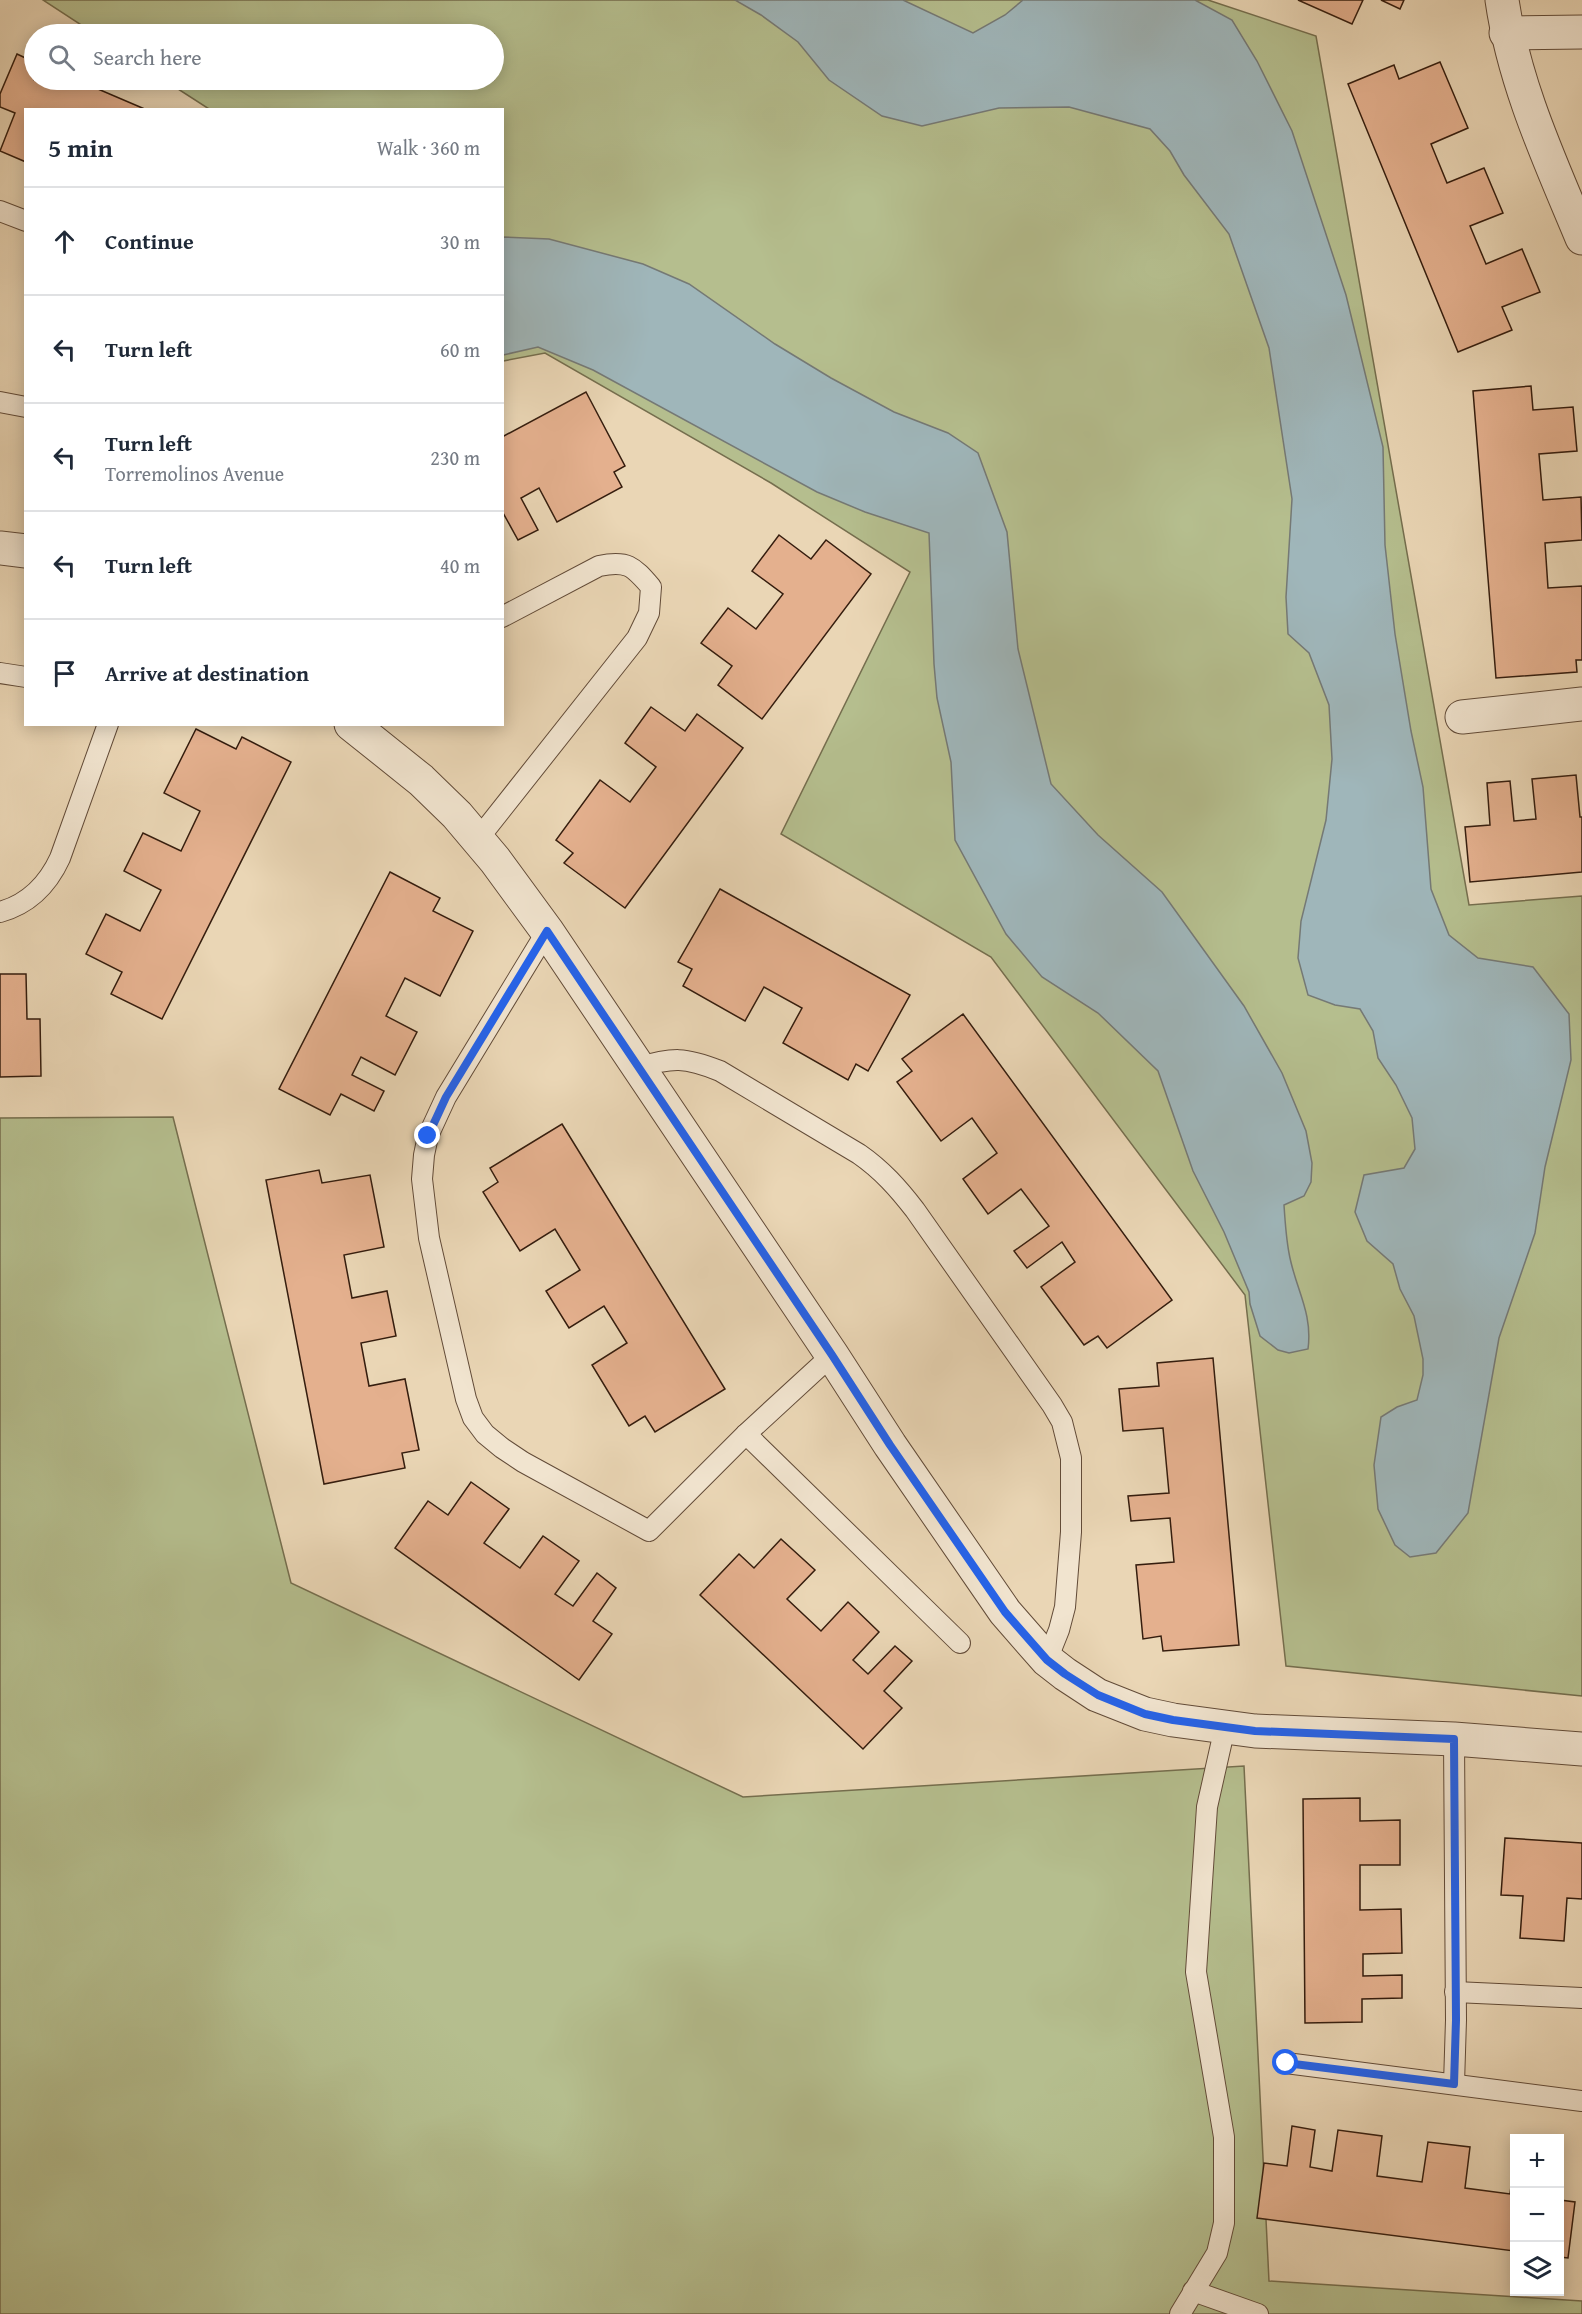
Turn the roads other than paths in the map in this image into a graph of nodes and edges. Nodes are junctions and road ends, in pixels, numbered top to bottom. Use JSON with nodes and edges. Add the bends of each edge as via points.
{"nodes":[{"id":1,"x":1502,"y":0,"type":"edge"},
{"id":2,"x":1582,"y":32,"type":"edge"},
{"id":3,"x":1506,"y":33,"type":"junction"},
{"id":4,"x":0,"y":211,"type":"edge"},
{"id":5,"x":24,"y":220,"type":"edge"},
{"id":6,"x":1582,"y":238,"type":"edge"},
{"id":7,"x":0,"y":402,"type":"edge"},
{"id":8,"x":24,"y":407,"type":"edge"},
{"id":9,"x":504,"y":616,"type":"edge"},
{"id":10,"x":0,"y":673,"type":"edge"},
{"id":11,"x":24,"y":677,"type":"edge"},
{"id":12,"x":1582,"y":704,"type":"edge"},
{"id":13,"x":1462,"y":717,"type":"dead end"},
{"id":14,"x":107,"y":726,"type":"edge"},
{"id":15,"x":354,"y":726,"type":"edge"},
{"id":16,"x":478,"y":839,"type":"junction"},
{"id":17,"x":0,"y":912,"type":"edge"},
{"id":18,"x":547,"y":931,"type":"junction"},
{"id":19,"x":637,"y":1068,"type":"junction"},
{"id":20,"x":832,"y":1355,"type":"junction"},
{"id":21,"x":746,"y":1434,"type":"junction"},
{"id":22,"x":960,"y":1643,"type":"dead end"},
{"id":23,"x":1047,"y":1660,"type":"junction"},
{"id":24,"x":1225,"y":1727,"type":"junction"},
{"id":25,"x":1454,"y":1739,"type":"junction"},
{"id":26,"x":1582,"y":1749,"type":"edge"},
{"id":27,"x":1455,"y":1992,"type":"junction"},
{"id":28,"x":1582,"y":1998,"type":"edge"},
{"id":29,"x":1286,"y":2063,"type":"dead end"},
{"id":30,"x":1454,"y":2084,"type":"junction"},
{"id":31,"x":1582,"y":2101,"type":"edge"},
{"id":32,"x":1193,"y":2291,"type":"junction"},
{"id":33,"x":1180,"y":2314,"type":"edge"},
{"id":34,"x":1258,"y":2314,"type":"edge"}],
"edges":[{"from":1,"to":3,"type":"street"},
{"from":2,"to":3,"type":"street"},
{"from":3,"to":6,"type":"street","via":[[1549,160]]},
{"from":4,"to":5,"type":"lane"},
{"from":7,"to":8,"type":"lane"},
{"from":9,"to":16,"type":"lane","via":[[606,564],[635,568],[651,587],[650,613],[637,638]]},
{"from":10,"to":11,"type":"lane"},
{"from":12,"to":13,"type":"street"},
{"from":14,"to":17,"type":"lane","via":[[52,876],[20,905]]},
{"from":15,"to":16,"type":"street","via":[[421,780]]},
{"from":16,"to":18,"type":"street"},
{"from":18,"to":19,"type":"street"},
{"from":18,"to":21,"type":"lane","via":[[446,1097],[424,1155],[422,1179],[429,1238],[473,1418],[485,1434],[523,1462],[649,1531]]},
{"from":19,"to":20,"type":"street"},
{"from":19,"to":23,"type":"lane","via":[[666,1059],[710,1067],[879,1169],[908,1202],[1052,1405],[1062,1422],[1071,1458],[1071,1532],[1065,1607]]},
{"from":20,"to":21,"type":"lane"},
{"from":20,"to":23,"type":"street","via":[[1005,1612]]},
{"from":21,"to":22,"type":"lane"},
{"from":23,"to":24,"type":"street","via":[[1098,1695],[1126,1707],[1173,1720]]},
{"from":24,"to":25,"type":"street"},
{"from":24,"to":32,"type":"lane","via":[[1207,1807],[1196,1972],[1224,2137],[1224,2223],[1217,2253]]},
{"from":25,"to":26,"type":"street"},
{"from":25,"to":27,"type":"lane"},
{"from":27,"to":28,"type":"lane"},
{"from":27,"to":30,"type":"lane"},
{"from":29,"to":30,"type":"lane"},
{"from":30,"to":31,"type":"lane"},
{"from":32,"to":33,"type":"lane"},
{"from":32,"to":34,"type":"lane"}]}
